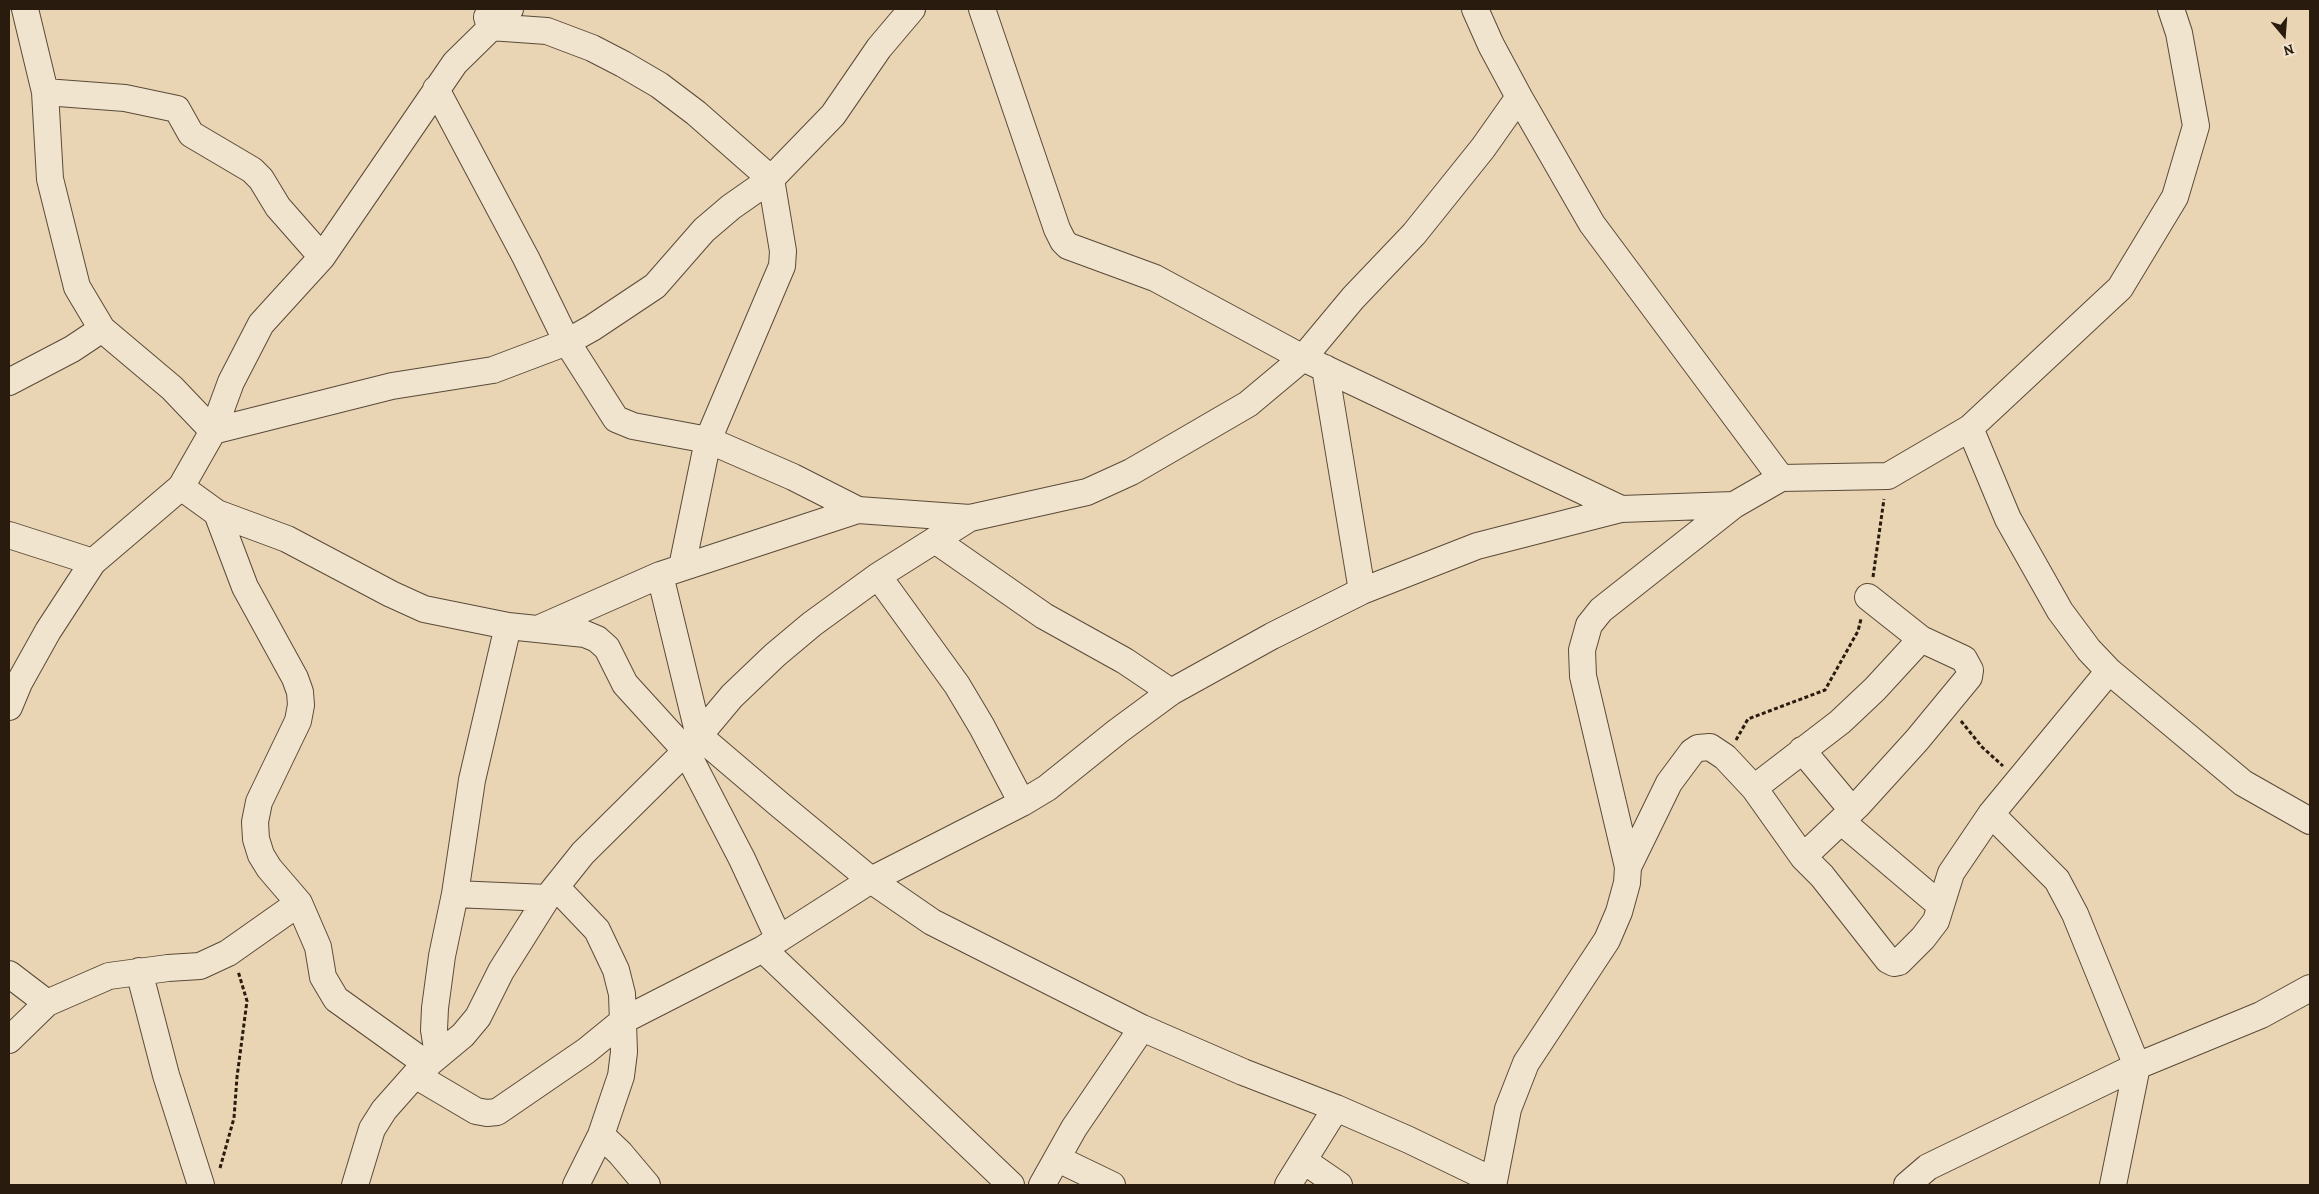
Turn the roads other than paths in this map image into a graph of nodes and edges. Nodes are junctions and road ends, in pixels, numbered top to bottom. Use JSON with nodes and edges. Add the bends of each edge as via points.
{"nodes":[{"id":1,"x":25,"y":9,"type":"edge"},
{"id":2,"x":510,"y":9,"type":"edge"},
{"id":3,"x":912,"y":9,"type":"edge"},
{"id":4,"x":982,"y":9,"type":"edge"},
{"id":5,"x":1475,"y":9,"type":"edge"},
{"id":6,"x":2171,"y":9,"type":"edge"},
{"id":7,"x":487,"y":18,"type":"edge"},
{"id":8,"x":436,"y":88,"type":"junction"},
{"id":9,"x":45,"y":92,"type":"junction"},
{"id":10,"x":1519,"y":96,"type":"junction"},
{"id":11,"x":771,"y":179,"type":"junction"},
{"id":12,"x":322,"y":258,"type":"junction"},
{"id":13,"x":102,"y":330,"type":"junction"},
{"id":14,"x":567,"y":342,"type":"junction"},
{"id":15,"x":1314,"y":363,"type":"junction"},
{"id":16,"x":9,"y":382,"type":"edge"},
{"id":17,"x":1970,"y":428,"type":"junction"},
{"id":18,"x":213,"y":431,"type":"junction"},
{"id":19,"x":708,"y":440,"type":"junction"},
{"id":20,"x":1781,"y":478,"type":"junction"},
{"id":21,"x":181,"y":486,"type":"junction"},
{"id":22,"x":1734,"y":505,"type":"junction"},
{"id":23,"x":1621,"y":509,"type":"junction"},
{"id":24,"x":858,"y":510,"type":"junction"},
{"id":25,"x":217,"y":513,"type":"junction"},
{"id":26,"x":970,"y":518,"type":"junction"},
{"id":27,"x":9,"y":536,"type":"edge"},
{"id":28,"x":935,"y":540,"type":"junction"},
{"id":29,"x":93,"y":562,"type":"junction"},
{"id":30,"x":671,"y":571,"type":"junction"},
{"id":31,"x":878,"y":576,"type":"junction"},
{"id":32,"x":1362,"y":591,"type":"junction"},
{"id":33,"x":1868,"y":597,"type":"road end"},
{"id":34,"x":508,"y":626,"type":"junction"},
{"id":35,"x":538,"y":629,"type":"junction"},
{"id":36,"x":1920,"y":639,"type":"junction"},
{"id":37,"x":2109,"y":671,"type":"junction"},
{"id":38,"x":1171,"y":692,"type":"junction"},
{"id":39,"x":9,"y":706,"type":"edge"},
{"id":40,"x":692,"y":743,"type":"junction"},
{"id":41,"x":1802,"y":750,"type":"junction"},
{"id":42,"x":1754,"y":788,"type":"junction"},
{"id":43,"x":1022,"y":803,"type":"junction"},
{"id":44,"x":1991,"y":814,"type":"junction"},
{"id":45,"x":1847,"y":816,"type":"junction"},
{"id":46,"x":2310,"y":821,"type":"edge"},
{"id":47,"x":1803,"y":857,"type":"junction"},
{"id":48,"x":1628,"y":867,"type":"junction"},
{"id":49,"x":872,"y":880,"type":"junction"},
{"id":50,"x":551,"y":892,"type":"junction"},
{"id":51,"x":455,"y":894,"type":"junction"},
{"id":52,"x":299,"y":903,"type":"junction"},
{"id":53,"x":1940,"y":905,"type":"junction"},
{"id":54,"x":771,"y":944,"type":"junction"},
{"id":55,"x":139,"y":971,"type":"junction"},
{"id":56,"x":9,"y":974,"type":"edge"},
{"id":57,"x":2310,"y":988,"type":"edge"},
{"id":58,"x":47,"y":1004,"type":"junction"},
{"id":59,"x":624,"y":1020,"type":"junction"},
{"id":60,"x":1142,"y":1028,"type":"junction"},
{"id":61,"x":9,"y":1040,"type":"edge"},
{"id":62,"x":427,"y":1065,"type":"junction"},
{"id":63,"x":2137,"y":1066,"type":"junction"},
{"id":64,"x":1336,"y":1108,"type":"junction"},
{"id":65,"x":601,"y":1135,"type":"junction"},
{"id":66,"x":1058,"y":1159,"type":"junction"},
{"id":67,"x":1304,"y":1160,"type":"junction"},
{"id":68,"x":209,"y":1180,"type":"edge"},
{"id":69,"x":1493,"y":1183,"type":"edge"},
{"id":70,"x":355,"y":1185,"type":"edge"},
{"id":71,"x":576,"y":1185,"type":"edge"},
{"id":72,"x":647,"y":1185,"type":"edge"},
{"id":73,"x":1011,"y":1185,"type":"edge"},
{"id":74,"x":1042,"y":1185,"type":"edge"},
{"id":75,"x":1112,"y":1185,"type":"edge"},
{"id":76,"x":1288,"y":1185,"type":"edge"},
{"id":77,"x":1339,"y":1185,"type":"edge"},
{"id":78,"x":1908,"y":1185,"type":"edge"},
{"id":79,"x":2113,"y":1185,"type":"edge"}],
"edges":[{"from":1,"to":9,"type":"street"},
{"from":2,"to":7,"type":"street"},
{"from":3,"to":11,"type":"street","via":[[879,48],[833,115]]},
{"from":4,"to":15,"type":"street","via":[[1062,241],[1155,278]]},
{"from":5,"to":10,"type":"street"},
{"from":6,"to":17,"type":"street","via":[[2179,33],[2196,126],[2175,197],[2120,288]]},
{"from":7,"to":8,"type":"street"},
{"from":7,"to":11,"type":"street","via":[[547,32],[592,48],[623,64],[659,85],[696,113]]},
{"from":8,"to":12,"type":"street"},
{"from":8,"to":14,"type":"street","via":[[522,249]]},
{"from":9,"to":12,"type":"street","via":[[125,98],[177,109],[191,134],[252,170],[261,179],[278,207]]},
{"from":9,"to":13,"type":"street","via":[[50,178],[58,214],[77,287]]},
{"from":10,"to":15,"type":"street","via":[[1483,148],[1414,234],[1353,298]]},
{"from":10,"to":20,"type":"street","via":[[1592,224]]},
{"from":11,"to":14,"type":"street","via":[[704,230],[655,286]]},
{"from":11,"to":19,"type":"street","via":[[783,251],[782,266]]},
{"from":12,"to":18,"type":"street","via":[[261,324],[231,382]]},
{"from":13,"to":16,"type":"street"},
{"from":13,"to":18,"type":"street","via":[[172,388]]},
{"from":14,"to":18,"type":"street","via":[[493,370],[392,386]]},
{"from":14,"to":19,"type":"street","via":[[616,419],[633,426]]},
{"from":15,"to":23,"type":"street"},
{"from":15,"to":26,"type":"street","via":[[1131,472],[1087,492]]},
{"from":15,"to":32,"type":"street"},
{"from":17,"to":20,"type":"street","via":[[1888,476]]},
{"from":17,"to":37,"type":"street","via":[[2008,519],[2055,602],[2089,650]]},
{"from":18,"to":21,"type":"street"},
{"from":19,"to":24,"type":"street"},
{"from":19,"to":30,"type":"street"},
{"from":20,"to":22,"type":"street"},
{"from":21,"to":25,"type":"street"},
{"from":21,"to":29,"type":"street"},
{"from":22,"to":23,"type":"street"},
{"from":22,"to":48,"type":"street","via":[[1601,610],[1589,626],[1582,650],[1583,676]]},
{"from":23,"to":32,"type":"street","via":[[1477,546]]},
{"from":24,"to":26,"type":"street"},
{"from":24,"to":30,"type":"street"},
{"from":25,"to":34,"type":"street","via":[[287,539],[424,609]]},
{"from":25,"to":52,"type":"street","via":[[244,587],[300,692],[298,721],[259,802],[255,822],[261,855]]},
{"from":26,"to":28,"type":"street"},
{"from":27,"to":29,"type":"street"},
{"from":28,"to":31,"type":"street"},
{"from":28,"to":38,"type":"street","via":[[1044,616],[1125,661]]},
{"from":29,"to":39,"type":"street","via":[[48,632]]},
{"from":30,"to":35,"type":"street"},
{"from":30,"to":40,"type":"street"},
{"from":31,"to":40,"type":"street","via":[[775,655],[732,696]]},
{"from":31,"to":43,"type":"street","via":[[957,685]]},
{"from":32,"to":38,"type":"street"},
{"from":33,"to":36,"type":"street"},
{"from":34,"to":35,"type":"street"},
{"from":34,"to":51,"type":"street","via":[[472,780]]},
{"from":35,"to":40,"type":"street","via":[[585,634],[597,639],[607,648],[625,684]]},
{"from":36,"to":41,"type":"street","via":[[1876,689],[1840,722]]},
{"from":36,"to":45,"type":"street","via":[[1964,659],[1970,670],[1969,677]]},
{"from":37,"to":44,"type":"street"},
{"from":37,"to":46,"type":"street","via":[[2243,783]]},
{"from":38,"to":43,"type":"street","via":[[1047,788]]},
{"from":40,"to":49,"type":"street","via":[[780,805]]},
{"from":40,"to":50,"type":"street","via":[[583,853]]},
{"from":40,"to":54,"type":"street","via":[[742,859]]},
{"from":41,"to":42,"type":"street"},
{"from":41,"to":45,"type":"street"},
{"from":42,"to":47,"type":"street"},
{"from":42,"to":48,"type":"street","via":[[1725,757],[1710,747],[1698,748],[1670,783]]},
{"from":43,"to":49,"type":"street"},
{"from":44,"to":53,"type":"street","via":[[1951,873]]},
{"from":44,"to":63,"type":"street","via":[[2057,880],[2075,914]]},
{"from":45,"to":47,"type":"street"},
{"from":45,"to":53,"type":"street"},
{"from":47,"to":53,"type":"street","via":[[1822,876],[1888,960],[1894,963],[1905,958],[1923,938],[1936,921]]},
{"from":48,"to":69,"type":"street","via":[[1624,897],[1607,940],[1526,1063],[1508,1109]]},
{"from":49,"to":54,"type":"street"},
{"from":49,"to":60,"type":"street","via":[[932,922]]},
{"from":50,"to":51,"type":"street"},
{"from":50,"to":59,"type":"street","via":[[587,917],[603,939],[616,970]]},
{"from":50,"to":62,"type":"street","via":[[501,971],[478,1017],[463,1035]]},
{"from":51,"to":62,"type":"street","via":[[442,956]]},
{"from":52,"to":55,"type":"street","via":[[228,953],[195,968]]},
{"from":52,"to":62,"type":"street","via":[[318,947],[323,977],[336,999]]},
{"from":54,"to":59,"type":"street"},
{"from":54,"to":73,"type":"street"},
{"from":55,"to":58,"type":"street","via":[[109,976]]},
{"from":55,"to":68,"type":"street","via":[[166,1075]]},
{"from":56,"to":58,"type":"street"},
{"from":57,"to":63,"type":"street","via":[[2261,1015]]},
{"from":58,"to":61,"type":"street"},
{"from":59,"to":62,"type":"street","via":[[586,1051],[497,1112],[476,1111]]},
{"from":59,"to":65,"type":"street","via":[[622,1076]]},
{"from":60,"to":64,"type":"street"},
{"from":60,"to":66,"type":"street","via":[[1074,1128]]},
{"from":62,"to":70,"type":"street","via":[[384,1110],[372,1129]]},
{"from":63,"to":78,"type":"street","via":[[1928,1167]]},
{"from":63,"to":79,"type":"street"},
{"from":64,"to":67,"type":"street"},
{"from":64,"to":69,"type":"street","via":[[1409,1140]]},
{"from":65,"to":71,"type":"street"},
{"from":65,"to":72,"type":"street"},
{"from":66,"to":74,"type":"street"},
{"from":66,"to":75,"type":"street"},
{"from":67,"to":76,"type":"street"},
{"from":67,"to":77,"type":"street"}]}
